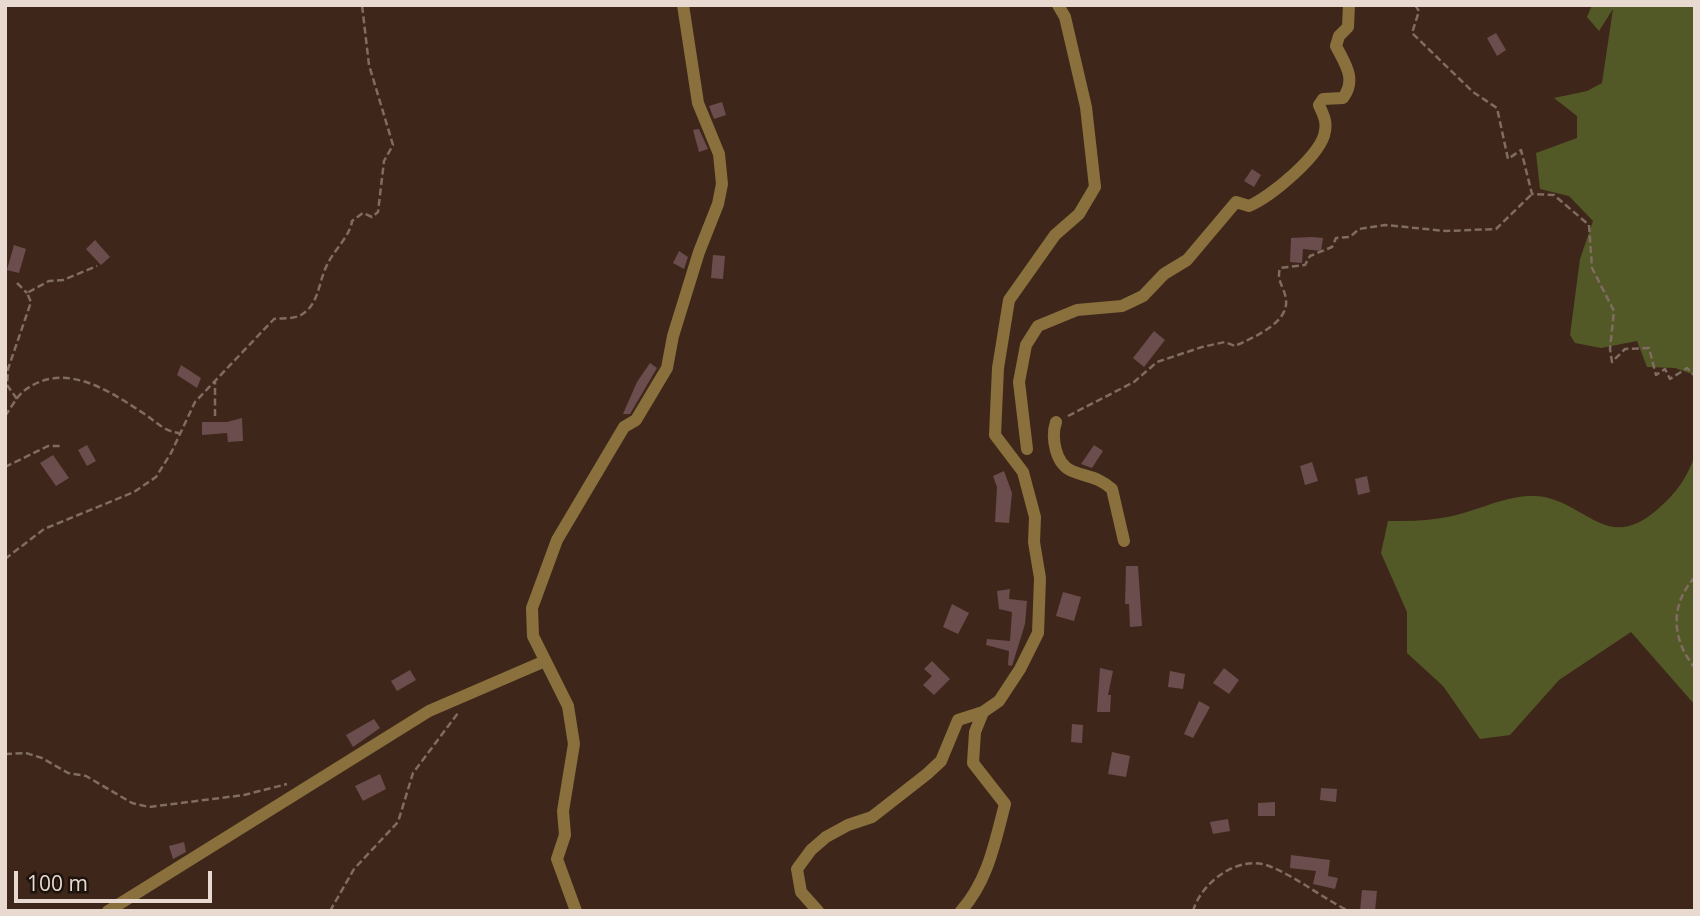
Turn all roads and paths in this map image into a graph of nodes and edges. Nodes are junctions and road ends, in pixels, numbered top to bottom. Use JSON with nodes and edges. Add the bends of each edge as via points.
{"nodes":[{"id":1,"x":362,"y":5,"type":"edge"},
{"id":2,"x":683,"y":5,"type":"edge"},
{"id":3,"x":1058,"y":5,"type":"edge"},
{"id":4,"x":1349,"y":5,"type":"edge"},
{"id":5,"x":1415,"y":5,"type":"edge"},
{"id":6,"x":1532,"y":194,"type":"junction"},
{"id":7,"x":97,"y":266,"type":"dead end"},
{"id":8,"x":17,"y":283,"type":"dead end"},
{"id":9,"x":27,"y":293,"type":"junction"},
{"id":10,"x":1695,"y":376,"type":"edge"},
{"id":11,"x":215,"y":380,"type":"junction"},
{"id":12,"x":17,"y":399,"type":"junction"},
{"id":13,"x":5,"y":416,"type":"edge"},
{"id":14,"x":215,"y":416,"type":"dead end"},
{"id":15,"x":1056,"y":422,"type":"joint"},
{"id":16,"x":179,"y":433,"type":"junction"},
{"id":17,"x":60,"y":446,"type":"dead end"},
{"id":18,"x":1027,"y":449,"type":"dead end"},
{"id":19,"x":5,"y":467,"type":"edge"},
{"id":20,"x":1124,"y":541,"type":"dead end"},
{"id":21,"x":5,"y":559,"type":"edge"},
{"id":22,"x":1695,"y":577,"type":"edge"},
{"id":23,"x":545,"y":661,"type":"junction"},
{"id":24,"x":1695,"y":668,"type":"edge"},
{"id":25,"x":459,"y":712,"type":"dead end"},
{"id":26,"x":982,"y":712,"type":"junction"},
{"id":27,"x":5,"y":754,"type":"edge"},
{"id":28,"x":297,"y":782,"type":"dead end"},
{"id":29,"x":108,"y":911,"type":"edge"},
{"id":30,"x":330,"y":911,"type":"edge"},
{"id":31,"x":576,"y":911,"type":"edge"},
{"id":32,"x":818,"y":911,"type":"edge"},
{"id":33,"x":961,"y":911,"type":"edge"},
{"id":34,"x":1193,"y":911,"type":"edge"},
{"id":35,"x":1349,"y":911,"type":"edge"}],
"edges":[{"from":1,"to":11,"type":"path","via":[[369,65],[393,145],[384,161],[378,212],[372,217],[363,213],[352,221],[310,307],[299,317],[274,319]]},
{"from":2,"to":23,"type":"street","via":[[698,103],[723,170],[719,204],[680,313],[667,368],[636,419],[624,427],[557,540],[532,608],[533,636]]},
{"from":3,"to":26,"type":"street","via":[[1065,17],[1086,107],[1094,187],[1079,214],[1055,235],[1009,300],[998,368],[995,435],[1023,472],[1031,494],[1040,578],[1038,633],[999,701]]},
{"from":4,"to":18,"type":"street","via":[[1348,27],[1336,46],[1351,82],[1343,98],[1323,99],[1319,105],[1325,117],[1319,148],[1265,199],[1249,206],[1236,202],[1187,260],[1164,274],[1143,296],[1099,311],[1077,310],[1038,326],[1026,345],[1019,383]]},
{"from":5,"to":6,"type":"path","via":[[1419,11],[1412,33],[1473,92],[1497,108],[1508,159],[1521,150]]},
{"from":6,"to":10,"type":"path","via":[[1555,195],[1589,225],[1592,268],[1614,311],[1612,362],[1625,349],[1649,348],[1656,375],[1665,369],[1670,379],[1687,368]]},
{"from":6,"to":15,"type":"path","via":[[1496,229],[1446,231],[1385,225],[1336,238],[1332,247],[1310,256],[1305,265],[1280,268],[1277,276],[1286,300],[1282,316],[1258,335],[1235,345],[1202,346],[1157,362],[1134,382]]},
{"from":7,"to":9,"type":"path"},
{"from":8,"to":9,"type":"path"},
{"from":9,"to":12,"type":"path","via":[[32,302],[8,369],[7,385]]},
{"from":11,"to":14,"type":"path"},
{"from":11,"to":16,"type":"path","via":[[195,402]]},
{"from":12,"to":13,"type":"path"},
{"from":12,"to":16,"type":"path","via":[[44,380],[80,378],[113,393],[165,431]]},
{"from":15,"to":20,"type":"street","via":[[1052,433],[1060,460],[1071,471],[1087,473],[1112,489]]},
{"from":16,"to":21,"type":"path","via":[[156,477],[134,492],[44,529]]},
{"from":17,"to":19,"type":"path","via":[[48,446]]},
{"from":22,"to":24,"type":"path","via":[[1682,591],[1675,611],[1677,637]]},
{"from":23,"to":29,"type":"street","via":[[429,711]]},
{"from":23,"to":31,"type":"street","via":[[568,706],[574,744],[563,811],[565,835],[557,859]]},
{"from":25,"to":30,"type":"path","via":[[413,774],[398,822],[354,869]]},
{"from":26,"to":32,"type":"street","via":[[958,720],[941,761],[927,774],[872,817],[848,825],[811,850],[797,869],[802,892]]},
{"from":26,"to":33,"type":"street","via":[[973,763],[1005,804],[994,850],[976,894]]},
{"from":27,"to":28,"type":"path","via":[[42,758],[149,807],[244,795]]},
{"from":34,"to":35,"type":"path","via":[[1216,875],[1244,865],[1266,864]]}]}
